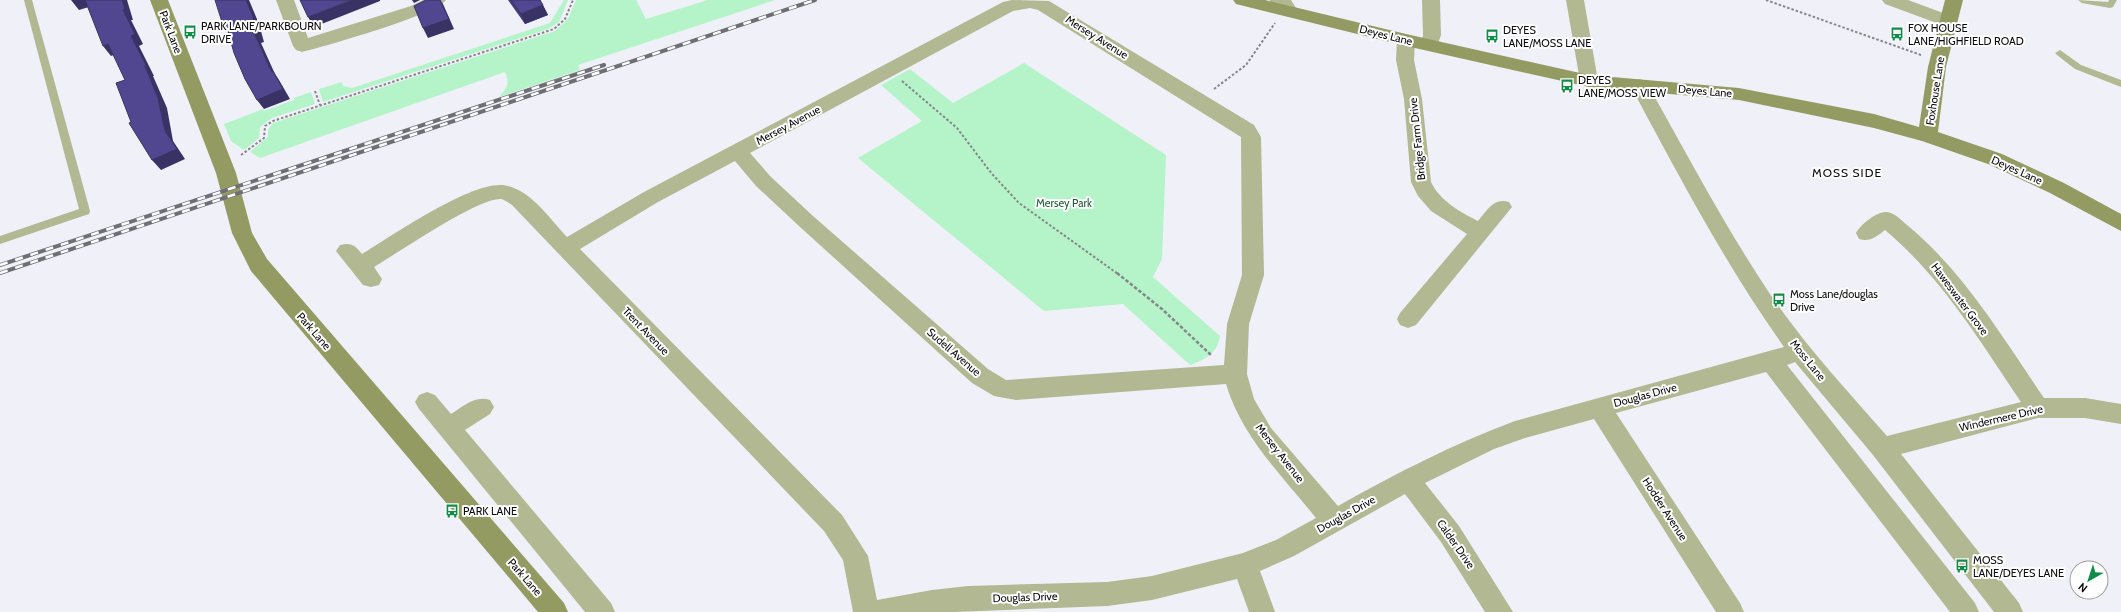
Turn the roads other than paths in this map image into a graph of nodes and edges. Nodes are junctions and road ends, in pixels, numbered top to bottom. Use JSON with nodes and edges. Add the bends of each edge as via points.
{"nodes":[{"id":1,"x":28,"y":0,"type":"edge"},
{"id":2,"x":159,"y":0,"type":"edge"},
{"id":3,"x":285,"y":0,"type":"edge"},
{"id":4,"x":437,"y":0,"type":"edge"},
{"id":5,"x":1242,"y":0,"type":"edge"},
{"id":6,"x":1431,"y":0,"type":"edge"},
{"id":7,"x":1575,"y":0,"type":"edge"},
{"id":8,"x":1891,"y":0,"type":"edge"},
{"id":9,"x":1954,"y":0,"type":"edge"},
{"id":10,"x":2082,"y":0,"type":"edge"},
{"id":11,"x":2113,"y":0,"type":"edge"},
{"id":12,"x":1281,"y":11,"type":"edge"},
{"id":13,"x":1948,"y":21,"type":"junction"},
{"id":14,"x":1406,"y":40,"type":"junction"},
{"id":15,"x":1430,"y":45,"type":"junction"},
{"id":16,"x":2060,"y":53,"type":"dead end"},
{"id":17,"x":1589,"y":81,"type":"junction"},
{"id":18,"x":2121,"y":84,"type":"edge"},
{"id":19,"x":1639,"y":85,"type":"junction"},
{"id":20,"x":1928,"y":136,"type":"junction"},
{"id":21,"x":738,"y":152,"type":"junction"},
{"id":22,"x":1502,"y":207,"type":"dead end"},
{"id":23,"x":2121,"y":223,"type":"edge"},
{"id":24,"x":1481,"y":232,"type":"junction"},
{"id":25,"x":1866,"y":233,"type":"dead end"},
{"id":26,"x":0,"y":240,"type":"edge"},
{"id":27,"x":565,"y":248,"type":"junction"},
{"id":28,"x":359,"y":265,"type":"dead end"},
{"id":29,"x":1408,"y":319,"type":"dead end"},
{"id":30,"x":1799,"y":351,"type":"junction"},
{"id":31,"x":1771,"y":361,"type":"junction"},
{"id":32,"x":1235,"y":374,"type":"junction"},
{"id":33,"x":427,"y":402,"type":"dead end"},
{"id":34,"x":482,"y":407,"type":"dead end"},
{"id":35,"x":1599,"y":407,"type":"junction"},
{"id":36,"x":2038,"y":408,"type":"junction"},
{"id":37,"x":2121,"y":414,"type":"edge"},
{"id":38,"x":449,"y":428,"type":"junction"},
{"id":39,"x":1882,"y":448,"type":"junction"},
{"id":40,"x":1408,"y":480,"type":"junction"},
{"id":41,"x":1334,"y":520,"type":"junction"},
{"id":42,"x":1246,"y":566,"type":"junction"},
{"id":43,"x":555,"y":612,"type":"edge"},
{"id":44,"x":602,"y":612,"type":"edge"},
{"id":45,"x":866,"y":612,"type":"edge"},
{"id":46,"x":879,"y":612,"type":"edge"},
{"id":47,"x":1262,"y":612,"type":"edge"},
{"id":48,"x":1500,"y":612,"type":"edge"},
{"id":49,"x":1731,"y":612,"type":"edge"},
{"id":50,"x":1966,"y":612,"type":"edge"},
{"id":51,"x":2010,"y":612,"type":"edge"}],
"edges":[{"from":1,"to":26,"type":"lane","via":[[85,211]]},
{"from":2,"to":43,"type":"street","name":"Park Lane","via":[[224,167],[242,233],[249,248],[270,278]]},
{"from":3,"to":4,"type":"street","via":[[302,46],[417,10]]},
{"from":5,"to":12,"type":"street","name":"Deyes Lane"},
{"from":6,"to":15,"type":"street"},
{"from":7,"to":17,"type":"street"},
{"from":8,"to":13,"type":"street"},
{"from":9,"to":13,"type":"street","name":"Foxhouse Lane"},
{"from":10,"to":11,"type":"lane","via":[[2110,5]]},
{"from":12,"to":14,"type":"street","name":"Deyes Lane"},
{"from":13,"to":20,"type":"street","name":"Foxhouse Lane","via":[[1938,62]]},
{"from":14,"to":15,"type":"street","name":"Deyes Lane"},
{"from":14,"to":24,"type":"street","name":"Bridge Farm Drive","via":[[1405,60],[1413,99],[1424,192],[1460,221]]},
{"from":15,"to":17,"type":"street","name":"Deyes Lane"},
{"from":16,"to":18,"type":"lane","via":[[2078,67]]},
{"from":17,"to":19,"type":"street","name":"Deyes Lane"},
{"from":19,"to":20,"type":"street","name":"Deyes Lane","via":[[1739,94],[1786,102],[1874,121]]},
{"from":19,"to":30,"type":"street","name":"Moss Lane","via":[[1726,244]]},
{"from":20,"to":23,"type":"street","name":"Deyes Lane","via":[[1995,159],[2029,174]]},
{"from":21,"to":27,"type":"street","name":"Mersey Avenue","via":[[651,197]]},
{"from":21,"to":32,"type":"street","name":"Sudell Avenue","via":[[763,181],[806,221],[980,376],[1002,390],[1121,384]]},
{"from":21,"to":32,"type":"street","name":"Mersey Avenue","via":[[1009,6],[1030,3],[1043,5],[1240,125],[1251,137],[1253,275],[1238,324]]},
{"from":22,"to":24,"type":"street"},
{"from":24,"to":29,"type":"street"},
{"from":25,"to":36,"type":"street","name":"Haweswater Grove","via":[[1886,220],[1922,250],[1956,291]]},
{"from":27,"to":28,"type":"street","name":"Trent Avenue","via":[[519,200],[508,193],[500,192],[474,198]]},
{"from":27,"to":45,"type":"street","name":"Trent Avenue","via":[[833,523],[855,556]]},
{"from":30,"to":31,"type":"street","name":"Douglas Drive"},
{"from":30,"to":39,"type":"street","name":"Moss Lane"},
{"from":31,"to":35,"type":"street","name":"Douglas Drive"},
{"from":31,"to":50,"type":"street"},
{"from":32,"to":41,"type":"street","name":"Mersey Avenue","via":[[1243,402],[1263,435]]},
{"from":33,"to":38,"type":"street"},
{"from":34,"to":38,"type":"street"},
{"from":35,"to":40,"type":"street","name":"Douglas Drive","via":[[1523,428],[1486,442]]},
{"from":35,"to":49,"type":"street","name":"Hodder Avenue"},
{"from":36,"to":37,"type":"street","name":"Windermere Drive","via":[[2085,408]]},
{"from":36,"to":39,"type":"street","name":"Windermere Drive"},
{"from":38,"to":44,"type":"street"},
{"from":39,"to":51,"type":"street","name":"Moss Lane"},
{"from":40,"to":41,"type":"street","name":"Douglas Drive"},
{"from":40,"to":48,"type":"street","name":"Calder Drive","via":[[1450,534]]},
{"from":41,"to":42,"type":"street","name":"Douglas Drive","via":[[1285,548]]},
{"from":42,"to":46,"type":"street","name":"Douglas Drive","via":[[1152,588],[1115,593],[968,598]]},
{"from":42,"to":47,"type":"street"}]}
